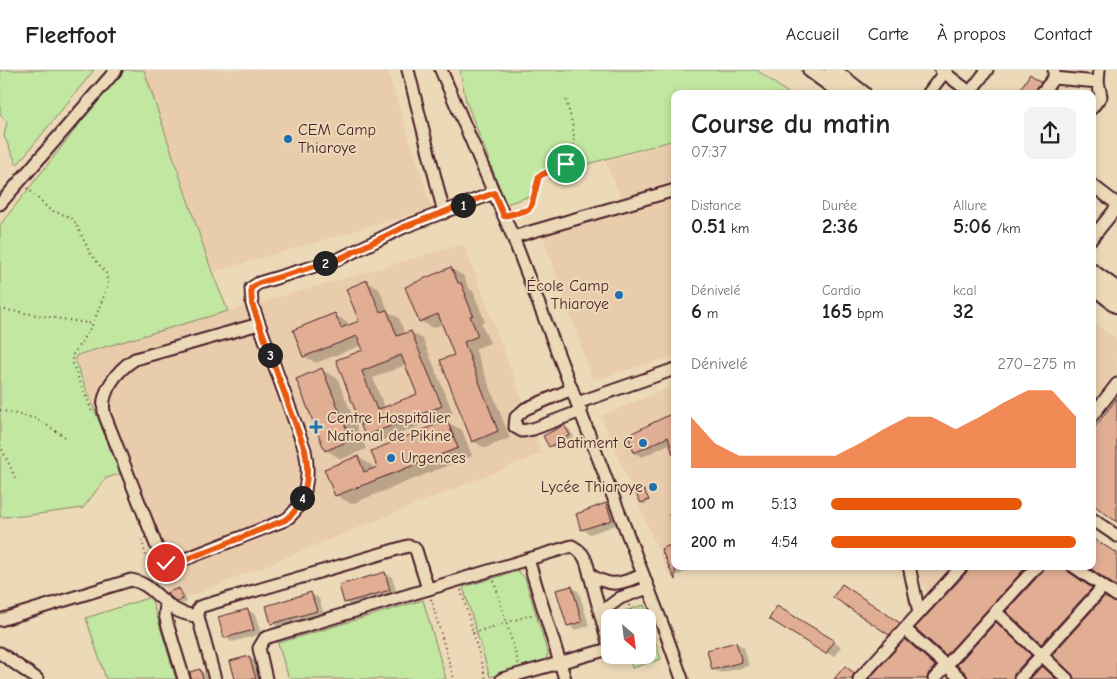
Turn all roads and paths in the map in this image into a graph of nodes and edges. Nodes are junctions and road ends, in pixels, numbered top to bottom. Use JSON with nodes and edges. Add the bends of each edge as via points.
{"nodes":[{"id":1,"x":116,"y":70,"type":"edge"},
{"id":2,"x":408,"y":70,"type":"edge"},
{"id":3,"x":441,"y":70,"type":"edge"},
{"id":4,"x":811,"y":70,"type":"edge"},
{"id":5,"x":832,"y":70,"type":"edge"},
{"id":6,"x":987,"y":70,"type":"edge"},
{"id":7,"x":943,"y":71,"type":"edge"},
{"id":8,"x":1054,"y":74,"type":"edge"},
{"id":9,"x":1098,"y":76,"type":"edge"},
{"id":10,"x":838,"y":90,"type":"edge"},
{"id":11,"x":858,"y":90,"type":"edge"},
{"id":12,"x":931,"y":90,"type":"edge"},
{"id":13,"x":967,"y":90,"type":"edge"},
{"id":14,"x":973,"y":90,"type":"edge"},
{"id":15,"x":1044,"y":90,"type":"edge"},
{"id":16,"x":566,"y":100,"type":"dead end"},
{"id":17,"x":1096,"y":103,"type":"edge"},
{"id":18,"x":20,"y":181,"type":"junction"},
{"id":19,"x":1096,"y":188,"type":"edge"},
{"id":20,"x":671,"y":191,"type":"edge"},
{"id":21,"x":494,"y":193,"type":"junction"},
{"id":22,"x":0,"y":204,"type":"edge"},
{"id":23,"x":1117,"y":205,"type":"edge"},
{"id":24,"x":444,"y":213,"type":"junction"},
{"id":25,"x":504,"y":216,"type":"junction"},
{"id":26,"x":1096,"y":233,"type":"edge"},
{"id":27,"x":513,"y":238,"type":"junction"},
{"id":28,"x":1096,"y":276,"type":"edge"},
{"id":29,"x":1105,"y":286,"type":"edge"},
{"id":30,"x":1117,"y":305,"type":"edge"},
{"id":31,"x":0,"y":309,"type":"edge"},
{"id":32,"x":94,"y":324,"type":"junction"},
{"id":33,"x":259,"y":324,"type":"junction"},
{"id":34,"x":671,"y":371,"type":"edge"},
{"id":35,"x":1117,"y":384,"type":"edge"},
{"id":36,"x":572,"y":389,"type":"junction"},
{"id":37,"x":579,"y":407,"type":"junction"},
{"id":38,"x":0,"y":410,"type":"edge"},
{"id":39,"x":1096,"y":411,"type":"edge"},
{"id":40,"x":94,"y":416,"type":"dead end"},
{"id":41,"x":65,"y":437,"type":"dead end"},
{"id":42,"x":0,"y":445,"type":"edge"},
{"id":43,"x":16,"y":479,"type":"dead end"},
{"id":44,"x":1096,"y":522,"type":"edge"},
{"id":45,"x":1117,"y":536,"type":"edge"},
{"id":46,"x":141,"y":538,"type":"dead end"},
{"id":47,"x":528,"y":560,"type":"junction"},
{"id":48,"x":910,"y":570,"type":"edge"},
{"id":49,"x":958,"y":570,"type":"edge"},
{"id":50,"x":1033,"y":570,"type":"edge"},
{"id":51,"x":1080,"y":570,"type":"edge"},
{"id":52,"x":491,"y":571,"type":"junction"},
{"id":53,"x":643,"y":574,"type":"junction"},
{"id":54,"x":590,"y":575,"type":"junction"},
{"id":55,"x":458,"y":580,"type":"junction"},
{"id":56,"x":149,"y":586,"type":"junction"},
{"id":57,"x":1103,"y":587,"type":"junction"},
{"id":58,"x":648,"y":588,"type":"junction"},
{"id":59,"x":428,"y":590,"type":"junction"},
{"id":60,"x":1117,"y":596,"type":"edge"},
{"id":61,"x":166,"y":603,"type":"junction"},
{"id":62,"x":544,"y":612,"type":"junction"},
{"id":63,"x":996,"y":612,"type":"junction"},
{"id":64,"x":600,"y":613,"type":"junction"},
{"id":65,"x":919,"y":613,"type":"junction"},
{"id":66,"x":198,"y":616,"type":"junction"},
{"id":67,"x":0,"y":620,"type":"edge"},
{"id":68,"x":506,"y":623,"type":"junction"},
{"id":69,"x":905,"y":629,"type":"junction"},
{"id":70,"x":473,"y":633,"type":"junction"},
{"id":71,"x":0,"y":653,"type":"edge"},
{"id":72,"x":1041,"y":656,"type":"junction"},
{"id":73,"x":560,"y":663,"type":"junction"},
{"id":74,"x":947,"y":666,"type":"junction"},
{"id":75,"x":522,"y":674,"type":"junction"},
{"id":76,"x":37,"y":679,"type":"edge"},
{"id":77,"x":184,"y":679,"type":"edge"},
{"id":78,"x":215,"y":679,"type":"edge"},
{"id":79,"x":266,"y":679,"type":"edge"},
{"id":80,"x":454,"y":679,"type":"edge"},
{"id":81,"x":486,"y":679,"type":"edge"},
{"id":82,"x":502,"y":679,"type":"edge"},
{"id":83,"x":564,"y":679,"type":"edge"},
{"id":84,"x":682,"y":679,"type":"edge"},
{"id":85,"x":859,"y":679,"type":"edge"},
{"id":86,"x":934,"y":679,"type":"edge"},
{"id":87,"x":961,"y":679,"type":"edge"},
{"id":88,"x":1020,"y":679,"type":"edge"},
{"id":89,"x":1067,"y":679,"type":"edge"}],
"edges":[{"from":1,"to":18,"type":"street"},
{"from":2,"to":24,"type":"street"},
{"from":3,"to":21,"type":"street"},
{"from":4,"to":10,"type":"main road"},
{"from":5,"to":11,"type":"main road"},
{"from":6,"to":14,"type":"street"},
{"from":7,"to":12,"type":"street"},
{"from":7,"to":13,"type":"street"},
{"from":8,"to":9,"type":"street"},
{"from":8,"to":15,"type":"street"},
{"from":9,"to":17,"type":"street","via":[[1101,96]]},
{"from":16,"to":25,"type":"path","via":[[574,135],[569,160],[539,176],[528,210]]},
{"from":18,"to":22,"type":"street"},
{"from":18,"to":32,"type":"path","via":[[50,210],[74,220],[90,252],[106,273],[108,285]]},
{"from":19,"to":23,"type":"street"},
{"from":20,"to":27,"type":"street"},
{"from":21,"to":24,"type":"street"},
{"from":21,"to":25,"type":"street"},
{"from":23,"to":26,"type":"street"},
{"from":24,"to":33,"type":"street","via":[[404,227],[339,259],[259,283],[251,288]]},
{"from":25,"to":27,"type":"street"},
{"from":27,"to":36,"type":"street"},
{"from":28,"to":29,"type":"main road"},
{"from":29,"to":30,"type":"main road"},
{"from":31,"to":32,"type":"path"},
{"from":32,"to":40,"type":"path","via":[[72,356]]},
{"from":33,"to":33,"type":"street","via":[[305,450],[308,466],[304,495],[297,510],[285,520],[170,565],[162,560],[105,416],[104,400],[120,371],[135,359]]},
{"from":34,"to":37,"type":"street"},
{"from":35,"to":39,"type":"street"},
{"from":36,"to":37,"type":"street"},
{"from":36,"to":37,"type":"street","via":[[525,409],[516,417],[515,428],[522,431],[533,429]]},
{"from":37,"to":53,"type":"street"},
{"from":38,"to":41,"type":"path","via":[[37,419]]},
{"from":42,"to":43,"type":"path"},
{"from":44,"to":45,"type":"street"},
{"from":46,"to":56,"type":"path"},
{"from":47,"to":52,"type":"street"},
{"from":47,"to":54,"type":"street","via":[[572,546],[584,555]]},
{"from":47,"to":62,"type":"street"},
{"from":48,"to":65,"type":"street"},
{"from":49,"to":65,"type":"street"},
{"from":50,"to":63,"type":"street"},
{"from":51,"to":57,"type":"street"},
{"from":52,"to":55,"type":"street"},
{"from":52,"to":68,"type":"path"},
{"from":53,"to":54,"type":"street","via":[[611,584]]},
{"from":53,"to":58,"type":"street"},
{"from":54,"to":64,"type":"street"},
{"from":55,"to":59,"type":"street"},
{"from":55,"to":70,"type":"path"},
{"from":56,"to":61,"type":"street"},
{"from":56,"to":67,"type":"street","via":[[131,580]]},
{"from":57,"to":60,"type":"street"},
{"from":57,"to":72,"type":"street"},
{"from":58,"to":64,"type":"street","via":[[620,598]]},
{"from":58,"to":84,"type":"street"},
{"from":59,"to":66,"type":"street","via":[[416,550],[408,546],[205,605],[197,609]]},
{"from":59,"to":79,"type":"street","via":[[264,638],[258,648]]},
{"from":59,"to":80,"type":"path"},
{"from":61,"to":66,"type":"street","via":[[184,614]]},
{"from":61,"to":77,"type":"street","via":[[167,623]]},
{"from":62,"to":68,"type":"path"},
{"from":62,"to":73,"type":"street"},
{"from":63,"to":72,"type":"street"},
{"from":63,"to":74,"type":"street"},
{"from":64,"to":73,"type":"street","via":[[609,642],[605,650]]},
{"from":65,"to":69,"type":"street"},
{"from":66,"to":78,"type":"street"},
{"from":68,"to":70,"type":"path"},
{"from":68,"to":75,"type":"path"},
{"from":69,"to":74,"type":"street"},
{"from":69,"to":85,"type":"street"},
{"from":70,"to":81,"type":"path"},
{"from":71,"to":76,"type":"street"},
{"from":72,"to":88,"type":"street"},
{"from":72,"to":89,"type":"street"},
{"from":73,"to":75,"type":"street"},
{"from":73,"to":83,"type":"street"},
{"from":74,"to":86,"type":"street"},
{"from":74,"to":87,"type":"street"},
{"from":75,"to":82,"type":"street"}]}
